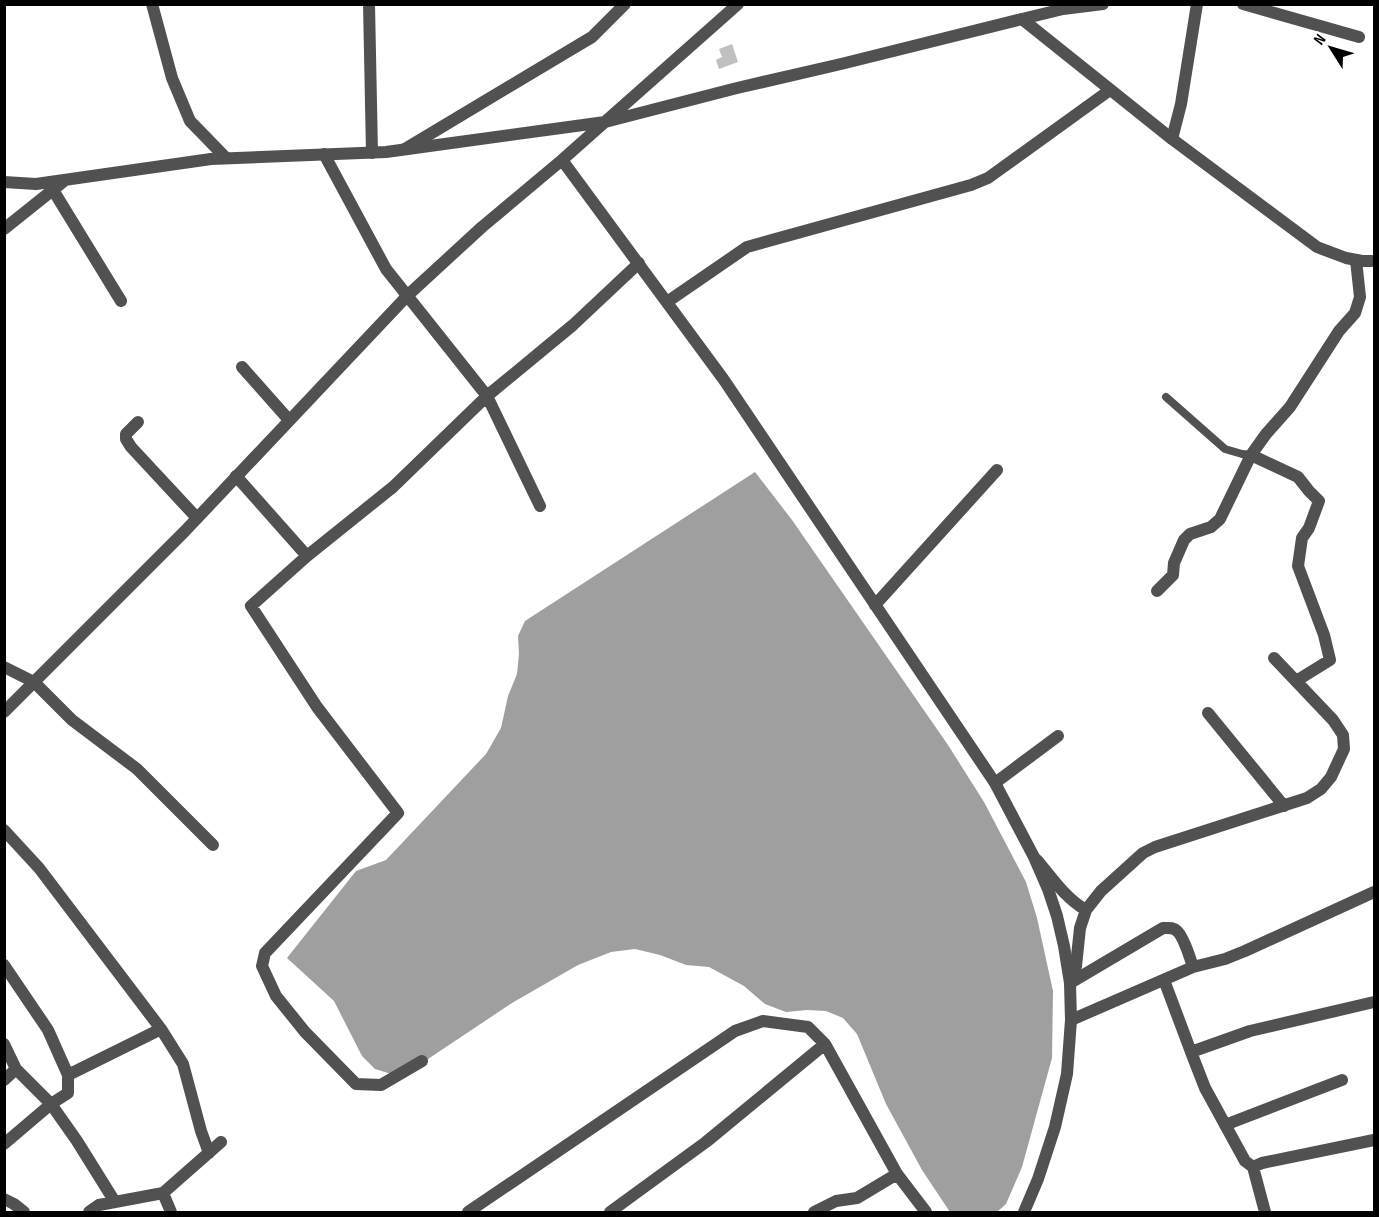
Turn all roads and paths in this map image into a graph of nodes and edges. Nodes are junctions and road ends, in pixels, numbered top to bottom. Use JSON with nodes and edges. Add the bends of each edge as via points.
{"nodes":[{"id":1,"x":152,"y":4,"type":"edge"},
{"id":2,"x":369,"y":4,"type":"edge"},
{"id":3,"x":625,"y":4,"type":"edge"},
{"id":4,"x":738,"y":4,"type":"edge"},
{"id":5,"x":1103,"y":4,"type":"edge"},
{"id":6,"x":1197,"y":4,"type":"edge"},
{"id":7,"x":1243,"y":4,"type":"edge"},
{"id":8,"x":1022,"y":19,"type":"junction"},
{"id":9,"x":1359,"y":37,"type":"dead end"},
{"id":10,"x":1110,"y":90,"type":"junction"},
{"id":11,"x":605,"y":122,"type":"junction"},
{"id":12,"x":1172,"y":139,"type":"junction"},
{"id":13,"x":404,"y":150,"type":"junction"},
{"id":14,"x":372,"y":153,"type":"junction"},
{"id":15,"x":324,"y":154,"type":"junction"},
{"id":16,"x":226,"y":158,"type":"junction"},
{"id":17,"x":562,"y":160,"type":"junction"},
{"id":18,"x":65,"y":180,"type":"junction"},
{"id":19,"x":4,"y":182,"type":"edge"},
{"id":20,"x":53,"y":190,"type":"junction"},
{"id":21,"x":4,"y":229,"type":"edge"},
{"id":22,"x":1356,"y":260,"type":"junction"},
{"id":23,"x":1374,"y":261,"type":"edge"},
{"id":24,"x":639,"y":263,"type":"junction"},
{"id":25,"x":408,"y":295,"type":"junction"},
{"id":26,"x":121,"y":301,"type":"dead end"},
{"id":27,"x":667,"y":302,"type":"junction"},
{"id":28,"x":242,"y":367,"type":"dead end"},
{"id":29,"x":487,"y":396,"type":"junction"},
{"id":30,"x":1166,"y":397,"type":"dead end"},
{"id":31,"x":289,"y":420,"type":"junction"},
{"id":32,"x":138,"y":422,"type":"dead end"},
{"id":33,"x":1251,"y":455,"type":"junction"},
{"id":34,"x":997,"y":471,"type":"dead end"},
{"id":35,"x":236,"y":476,"type":"junction"},
{"id":36,"x":540,"y":506,"type":"dead end"},
{"id":37,"x":197,"y":518,"type":"junction"},
{"id":38,"x":307,"y":556,"type":"junction"},
{"id":39,"x":1157,"y":591,"type":"dead end"},
{"id":40,"x":875,"y":605,"type":"junction"},
{"id":41,"x":1274,"y":658,"type":"dead end"},
{"id":42,"x":4,"y":668,"type":"edge"},
{"id":43,"x":1296,"y":681,"type":"junction"},
{"id":44,"x":34,"y":682,"type":"junction"},
{"id":45,"x":4,"y":712,"type":"edge"},
{"id":46,"x":1208,"y":712,"type":"dead end"},
{"id":47,"x":1058,"y":736,"type":"dead end"},
{"id":48,"x":995,"y":783,"type":"junction"},
{"id":49,"x":1284,"y":806,"type":"junction"},
{"id":50,"x":4,"y":830,"type":"edge"},
{"id":51,"x":213,"y":845,"type":"dead end"},
{"id":52,"x":1035,"y":857,"type":"junction"},
{"id":53,"x":1374,"y":892,"type":"edge"},
{"id":54,"x":1086,"y":910,"type":"junction"},
{"id":55,"x":4,"y":966,"type":"edge"},
{"id":56,"x":1194,"y":967,"type":"junction"},
{"id":57,"x":1164,"y":980,"type":"junction"},
{"id":58,"x":1070,"y":983,"type":"junction"},
{"id":59,"x":1374,"y":1002,"type":"edge"},
{"id":60,"x":1071,"y":1020,"type":"junction"},
{"id":61,"x":161,"y":1029,"type":"junction"},
{"id":62,"x":4,"y":1044,"type":"edge"},
{"id":63,"x":825,"y":1044,"type":"junction"},
{"id":64,"x":1191,"y":1052,"type":"junction"},
{"id":65,"x":422,"y":1061,"type":"dead end"},
{"id":66,"x":16,"y":1069,"type":"junction"},
{"id":67,"x":68,"y":1075,"type":"junction"},
{"id":68,"x":4,"y":1080,"type":"edge"},
{"id":69,"x":1342,"y":1080,"type":"dead end"},
{"id":70,"x":51,"y":1104,"type":"junction"},
{"id":71,"x":1225,"y":1125,"type":"junction"},
{"id":72,"x":1374,"y":1140,"type":"edge"},
{"id":73,"x":221,"y":1142,"type":"dead end"},
{"id":74,"x":4,"y":1144,"type":"edge"},
{"id":75,"x":209,"y":1153,"type":"junction"},
{"id":76,"x":1253,"y":1167,"type":"junction"},
{"id":77,"x":897,"y":1174,"type":"junction"},
{"id":78,"x":163,"y":1193,"type":"junction"},
{"id":79,"x":4,"y":1198,"type":"edge"},
{"id":80,"x":115,"y":1202,"type":"junction"},
{"id":81,"x":24,"y":1212,"type":"edge"},
{"id":82,"x":89,"y":1212,"type":"edge"},
{"id":83,"x":171,"y":1212,"type":"edge"},
{"id":84,"x":468,"y":1212,"type":"edge"},
{"id":85,"x":610,"y":1212,"type":"edge"},
{"id":86,"x":814,"y":1212,"type":"edge"},
{"id":87,"x":926,"y":1212,"type":"edge"},
{"id":88,"x":1024,"y":1212,"type":"edge"},
{"id":89,"x":1265,"y":1212,"type":"edge"}],
"edges":[{"from":1,"to":16,"type":"street","via":[[172,78],[190,121]]},
{"from":2,"to":14,"type":"street"},
{"from":3,"to":13,"type":"street","via":[[592,37]]},
{"from":4,"to":11,"type":"street"},
{"from":5,"to":8,"type":"street"},
{"from":6,"to":12,"type":"street"},
{"from":7,"to":9,"type":"street"},
{"from":8,"to":10,"type":"street"},
{"from":8,"to":11,"type":"street"},
{"from":10,"to":12,"type":"street"},
{"from":10,"to":27,"type":"street","via":[[988,178],[747,247]]},
{"from":11,"to":13,"type":"street"},
{"from":11,"to":17,"type":"street"},
{"from":12,"to":22,"type":"street","via":[[1317,247]]},
{"from":13,"to":14,"type":"street"},
{"from":14,"to":15,"type":"street"},
{"from":15,"to":16,"type":"street"},
{"from":15,"to":25,"type":"street","via":[[386,268]]},
{"from":16,"to":18,"type":"street"},
{"from":17,"to":24,"type":"street"},
{"from":17,"to":25,"type":"street"},
{"from":18,"to":19,"type":"street","via":[[36,184]]},
{"from":18,"to":20,"type":"street"},
{"from":20,"to":21,"type":"street"},
{"from":20,"to":26,"type":"street"},
{"from":22,"to":23,"type":"street"},
{"from":22,"to":33,"type":"street","via":[[1360,297],[1355,313],[1290,407]]},
{"from":24,"to":27,"type":"street"},
{"from":24,"to":29,"type":"street","via":[[573,325]]},
{"from":25,"to":29,"type":"street"},
{"from":25,"to":31,"type":"street"},
{"from":27,"to":40,"type":"street"},
{"from":28,"to":31,"type":"street"},
{"from":29,"to":36,"type":"street"},
{"from":29,"to":38,"type":"street","via":[[393,487]]},
{"from":30,"to":33,"type":"lane","via":[[1225,449]]},
{"from":31,"to":35,"type":"street"},
{"from":32,"to":37,"type":"street","via":[[126,434],[126,440]]},
{"from":33,"to":39,"type":"street","via":[[1220,519],[1184,540],[1173,575]]},
{"from":33,"to":43,"type":"street","via":[[1298,477],[1319,501],[1302,538],[1298,566],[1330,660]]},
{"from":34,"to":40,"type":"street"},
{"from":35,"to":37,"type":"street"},
{"from":35,"to":38,"type":"street"},
{"from":37,"to":44,"type":"street"},
{"from":38,"to":65,"type":"street","via":[[251,606],[317,707],[398,813],[266,953],[262,966],[276,996],[356,1084],[381,1085]]},
{"from":40,"to":48,"type":"street"},
{"from":41,"to":43,"type":"street"},
{"from":42,"to":44,"type":"street"},
{"from":43,"to":49,"type":"street","via":[[1333,720],[1343,735],[1344,749],[1322,789]]},
{"from":44,"to":45,"type":"street"},
{"from":44,"to":51,"type":"street","via":[[72,720],[137,769]]},
{"from":46,"to":49,"type":"street"},
{"from":47,"to":48,"type":"street"},
{"from":48,"to":52,"type":"street"},
{"from":49,"to":54,"type":"street","via":[[1143,853]]},
{"from":50,"to":61,"type":"street","via":[[39,868]]},
{"from":52,"to":54,"type":"street","via":[[1066,895]]},
{"from":52,"to":58,"type":"street","via":[[1057,916]]},
{"from":53,"to":56,"type":"street","via":[[1245,951]]},
{"from":54,"to":58,"type":"street"},
{"from":55,"to":67,"type":"street","via":[[48,1030]]},
{"from":56,"to":57,"type":"street"},
{"from":56,"to":58,"type":"street","via":[[1177,930],[1170,927]]},
{"from":57,"to":60,"type":"street"},
{"from":57,"to":64,"type":"street"},
{"from":58,"to":60,"type":"street"},
{"from":59,"to":64,"type":"street","via":[[1250,1031]]},
{"from":60,"to":88,"type":"street","via":[[1067,1074],[1055,1128]]},
{"from":61,"to":67,"type":"street"},
{"from":61,"to":75,"type":"street","via":[[183,1064]]},
{"from":62,"to":66,"type":"street"},
{"from":63,"to":77,"type":"street"},
{"from":63,"to":84,"type":"street","via":[[808,1027],[763,1021],[735,1030]]},
{"from":63,"to":85,"type":"street","via":[[706,1142]]},
{"from":64,"to":71,"type":"street"},
{"from":66,"to":68,"type":"street"},
{"from":66,"to":70,"type":"street"},
{"from":67,"to":70,"type":"street","via":[[68,1093]]},
{"from":69,"to":71,"type":"street"},
{"from":70,"to":74,"type":"street"},
{"from":70,"to":80,"type":"street"},
{"from":71,"to":76,"type":"street","via":[[1245,1161]]},
{"from":72,"to":76,"type":"street"},
{"from":73,"to":75,"type":"street"},
{"from":75,"to":78,"type":"street"},
{"from":76,"to":89,"type":"street"},
{"from":77,"to":86,"type":"street","via":[[857,1198],[836,1201]]},
{"from":77,"to":87,"type":"street"},
{"from":78,"to":80,"type":"street"},
{"from":78,"to":83,"type":"street"},
{"from":79,"to":81,"type":"street"},
{"from":80,"to":82,"type":"street"}]}
